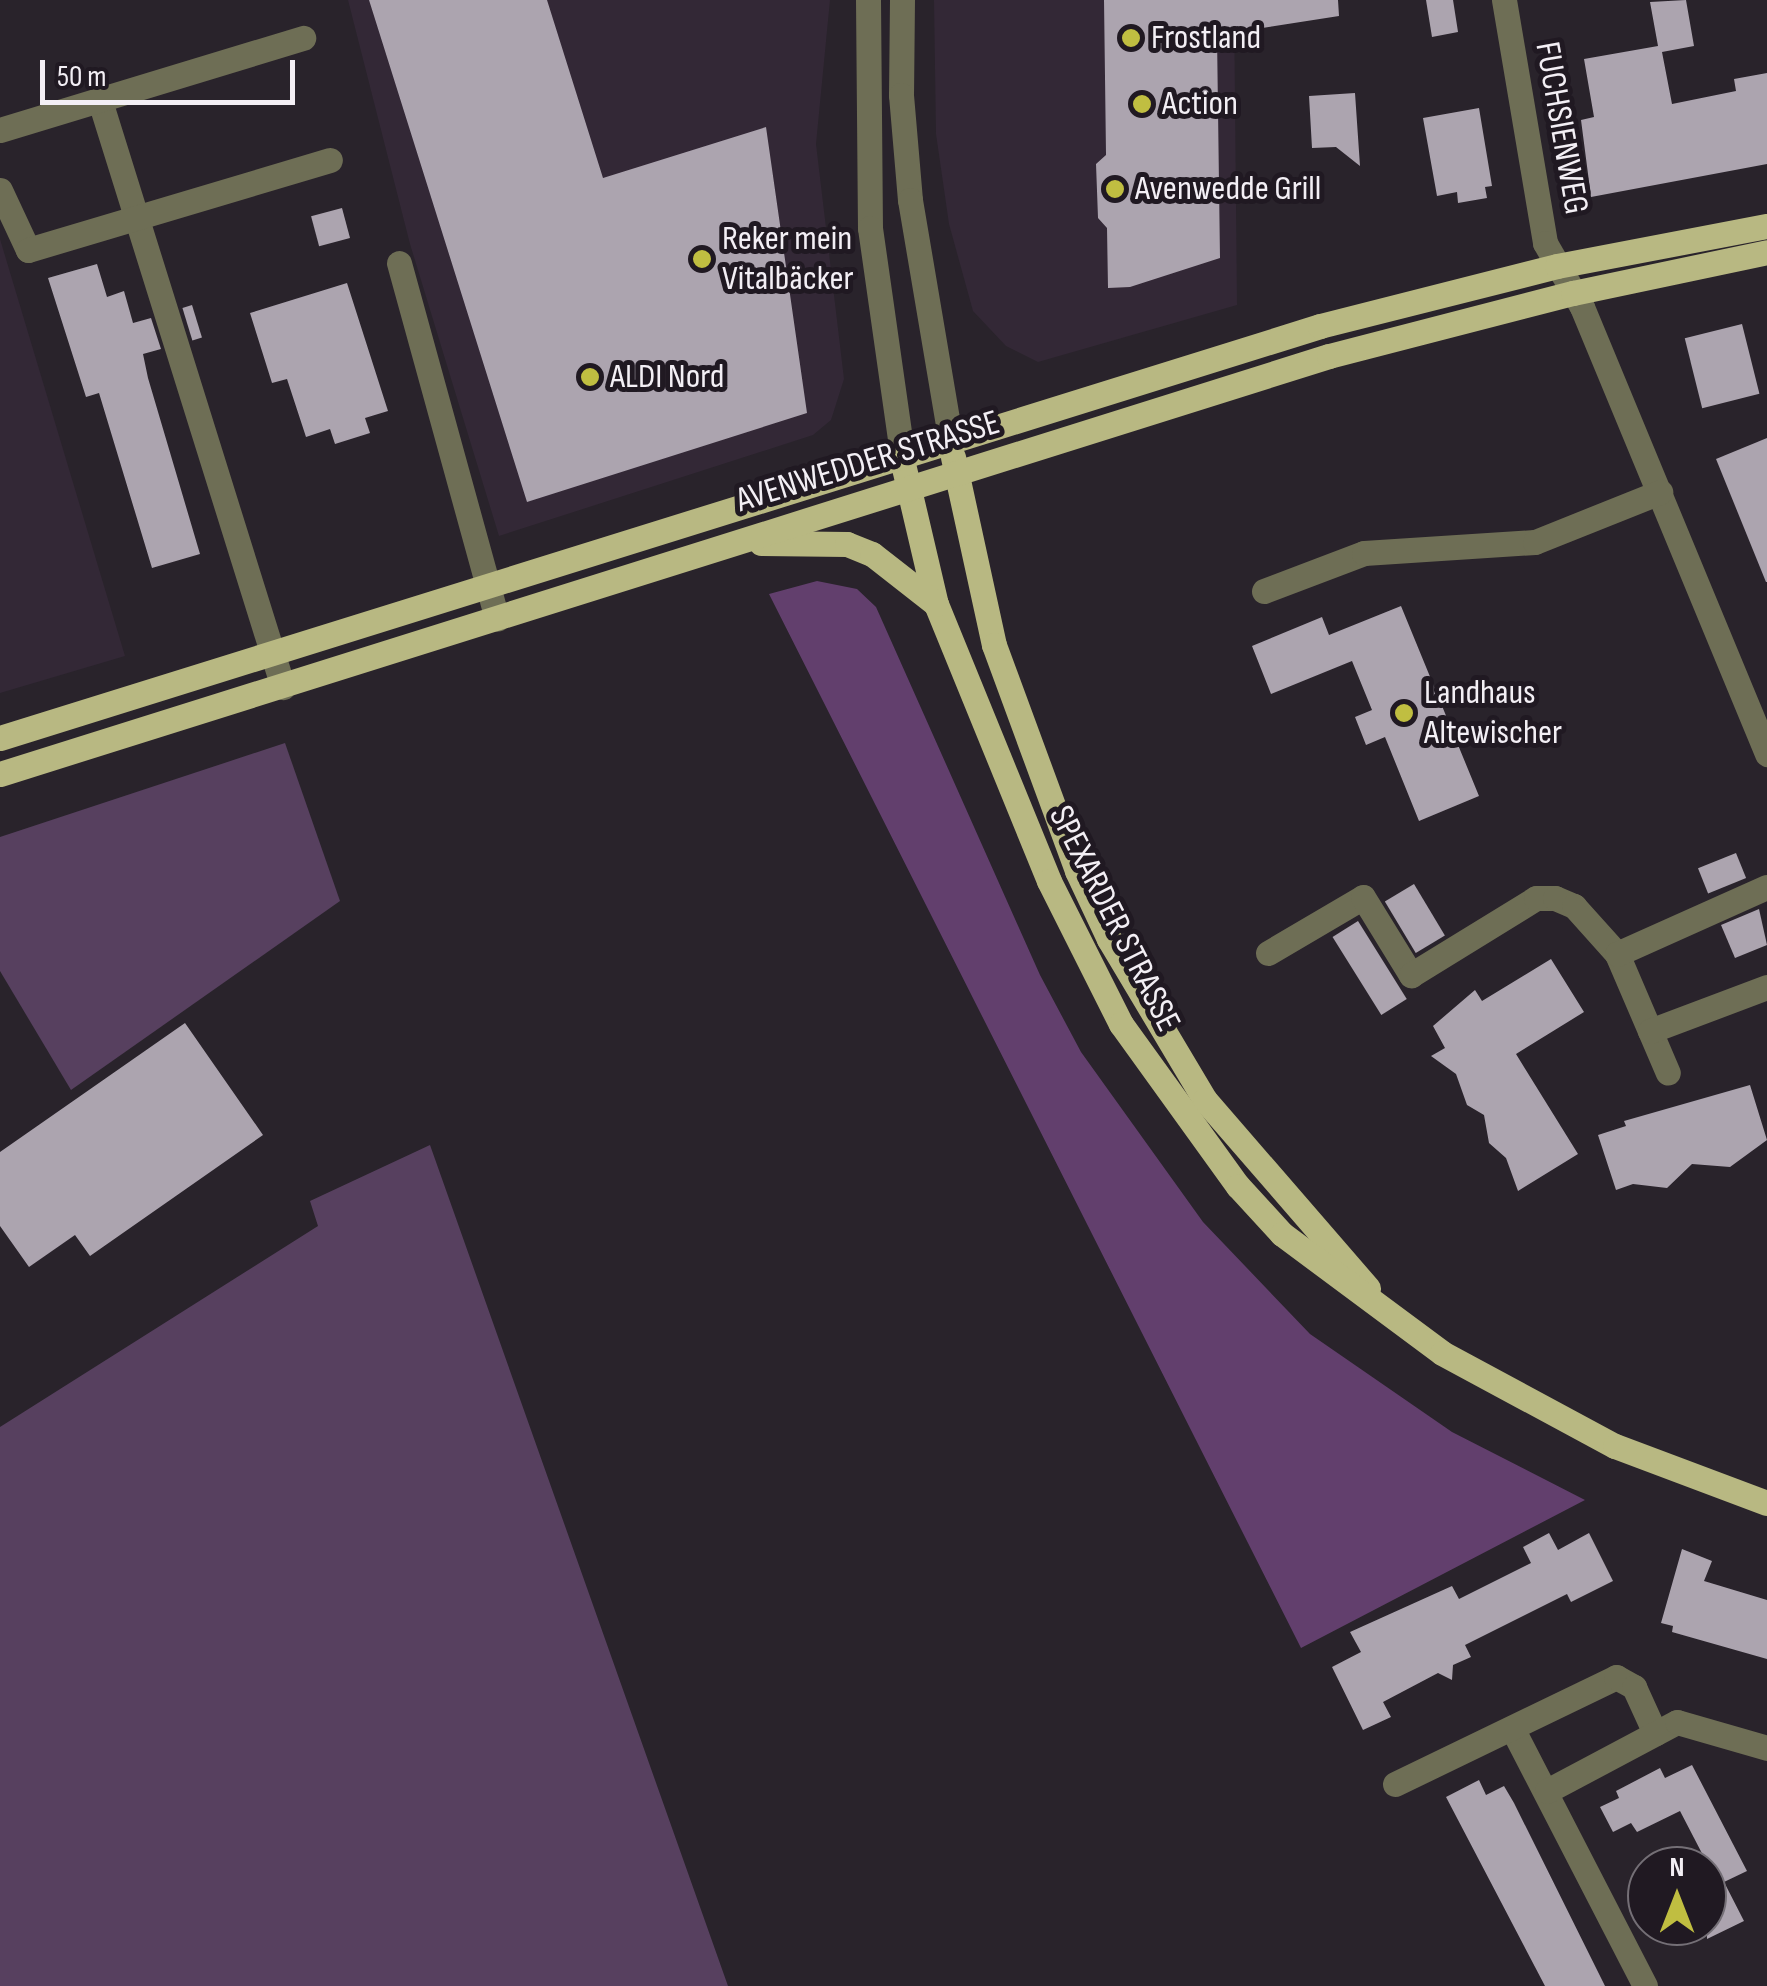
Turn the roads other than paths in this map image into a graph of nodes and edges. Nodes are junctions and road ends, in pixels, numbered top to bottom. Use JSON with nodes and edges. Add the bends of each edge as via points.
{"nodes":[{"id":1,"x":868,"y":0,"type":"edge"},
{"id":2,"x":902,"y":0,"type":"edge"},
{"id":3,"x":1504,"y":0,"type":"edge"},
{"id":4,"x":304,"y":38,"type":"dead end"},
{"id":5,"x":100,"y":100,"type":"junction"},
{"id":6,"x":0,"y":130,"type":"edge"},
{"id":7,"x":330,"y":160,"type":"dead end"},
{"id":8,"x":0,"y":190,"type":"edge"},
{"id":9,"x":136,"y":218,"type":"junction"},
{"id":10,"x":1767,"y":226,"type":"edge"},
{"id":11,"x":1767,"y":252,"type":"edge"},
{"id":12,"x":399,"y":264,"type":"dead end"},
{"id":13,"x":1558,"y":266,"type":"junction"},
{"id":14,"x":1573,"y":292,"type":"junction"},
{"id":15,"x":950,"y":437,"type":"junction"},
{"id":16,"x":902,"y":453,"type":"junction"},
{"id":17,"x":955,"y":471,"type":"junction"},
{"id":18,"x":907,"y":484,"type":"junction"},
{"id":19,"x":1660,"y":492,"type":"junction"},
{"id":20,"x":708,"y":549,"type":"junction"},
{"id":21,"x":486,"y":587,"type":"junction"},
{"id":22,"x":1264,"y":591,"type":"dead end"},
{"id":23,"x":936,"y":604,"type":"junction"},
{"id":24,"x":497,"y":618,"type":"junction"},
{"id":25,"x":272,"y":654,"type":"junction"},
{"id":26,"x":283,"y":688,"type":"junction"},
{"id":27,"x":0,"y":738,"type":"edge"},
{"id":28,"x":1767,"y":754,"type":"edge"},
{"id":29,"x":0,"y":774,"type":"edge"},
{"id":30,"x":1767,"y":887,"type":"edge"},
{"id":31,"x":1268,"y":953,"type":"dead end"},
{"id":32,"x":1617,"y":954,"type":"junction"},
{"id":33,"x":1767,"y":986,"type":"edge"},
{"id":34,"x":1650,"y":1030,"type":"junction"},
{"id":35,"x":1668,"y":1073,"type":"dead end"},
{"id":36,"x":1383,"y":1306,"type":"junction"},
{"id":37,"x":1767,"y":1503,"type":"edge"},
{"id":38,"x":1512,"y":1728,"type":"junction"},
{"id":39,"x":1655,"y":1733,"type":"junction"},
{"id":40,"x":1767,"y":1748,"type":"edge"},
{"id":41,"x":1395,"y":1784,"type":"dead end"},
{"id":42,"x":1546,"y":1791,"type":"junction"},
{"id":43,"x":1644,"y":1986,"type":"edge"}],
"edges":[{"from":1,"to":16,"type":"street","via":[[870,228]]},
{"from":2,"to":15,"type":"street","via":[[910,200]]},
{"from":3,"to":13,"type":"street","name":"FUCHSIENWEG","via":[[1545,243]]},
{"from":4,"to":5,"type":"street"},
{"from":5,"to":6,"type":"street"},
{"from":5,"to":9,"type":"street"},
{"from":7,"to":9,"type":"street"},
{"from":8,"to":9,"type":"street","via":[[28,250]]},
{"from":9,"to":25,"type":"street"},
{"from":10,"to":13,"type":"main road","name":"AVENWEDDER STRASSE"},
{"from":11,"to":14,"type":"main road","name":"AVENWEDDER STRASSE"},
{"from":12,"to":21,"type":"street"},
{"from":13,"to":14,"type":"street","name":"FUCHSIENWEG"},
{"from":13,"to":15,"type":"main road","name":"AVENWEDDER STRASSE","via":[[1407,300]]},
{"from":14,"to":17,"type":"main road","name":"AVENWEDDER STRASSE","via":[[1329,356]]},
{"from":14,"to":19,"type":"street","name":"FUCHSIENWEG"},
{"from":15,"to":16,"type":"main road","name":"AVENWEDDER STRASSE"},
{"from":15,"to":17,"type":"main road","name":"SPEXARDER STRASSE"},
{"from":16,"to":18,"type":"main road","name":"SPEXARDER STRASSE"},
{"from":16,"to":21,"type":"main road","name":"AVENWEDDER STRASSE"},
{"from":17,"to":18,"type":"main road","name":"AVENWEDDER STRASSE"},
{"from":17,"to":36,"type":"main road","name":"SPEXARDER STRASSE","via":[[994,645],[1077,871],[1109,939],[1205,1100]]},
{"from":18,"to":20,"type":"main road","name":"AVENWEDDER STRASSE"},
{"from":18,"to":23,"type":"main road","name":"SPEXARDER STRASSE"},
{"from":19,"to":22,"type":"street","via":[[1535,542],[1364,553]]},
{"from":19,"to":28,"type":"street","name":"FUCHSIENWEG"},
{"from":20,"to":23,"type":"main road","via":[[785,540],[847,544],[872,554]]},
{"from":20,"to":24,"type":"main road","name":"AVENWEDDER STRASSE"},
{"from":21,"to":24,"type":"street"},
{"from":21,"to":25,"type":"main road","name":"AVENWEDDER STRASSE"},
{"from":23,"to":36,"type":"main road","name":"SPEXARDER STRASSE","via":[[1049,881],[1122,1024],[1183,1118],[1282,1234]]},
{"from":24,"to":26,"type":"main road","name":"AVENWEDDER STRASSE"},
{"from":25,"to":26,"type":"street"},
{"from":25,"to":27,"type":"main road","name":"AVENWEDDER STRASSE"},
{"from":26,"to":29,"type":"main road","name":"AVENWEDDER STRASSE"},
{"from":30,"to":32,"type":"street"},
{"from":31,"to":32,"type":"street","via":[[1362,897],[1411,975],[1536,898],[1574,906]]},
{"from":32,"to":34,"type":"street"},
{"from":33,"to":34,"type":"street"},
{"from":34,"to":35,"type":"street"},
{"from":36,"to":37,"type":"main road","name":"SPEXARDER STRASSE","via":[[1442,1353],[1562,1420]]},
{"from":38,"to":39,"type":"street","via":[[1616,1677],[1634,1687]]},
{"from":38,"to":41,"type":"street"},
{"from":38,"to":42,"type":"street"},
{"from":39,"to":40,"type":"street","via":[[1676,1722]]},
{"from":39,"to":42,"type":"street"},
{"from":42,"to":43,"type":"street"}]}
